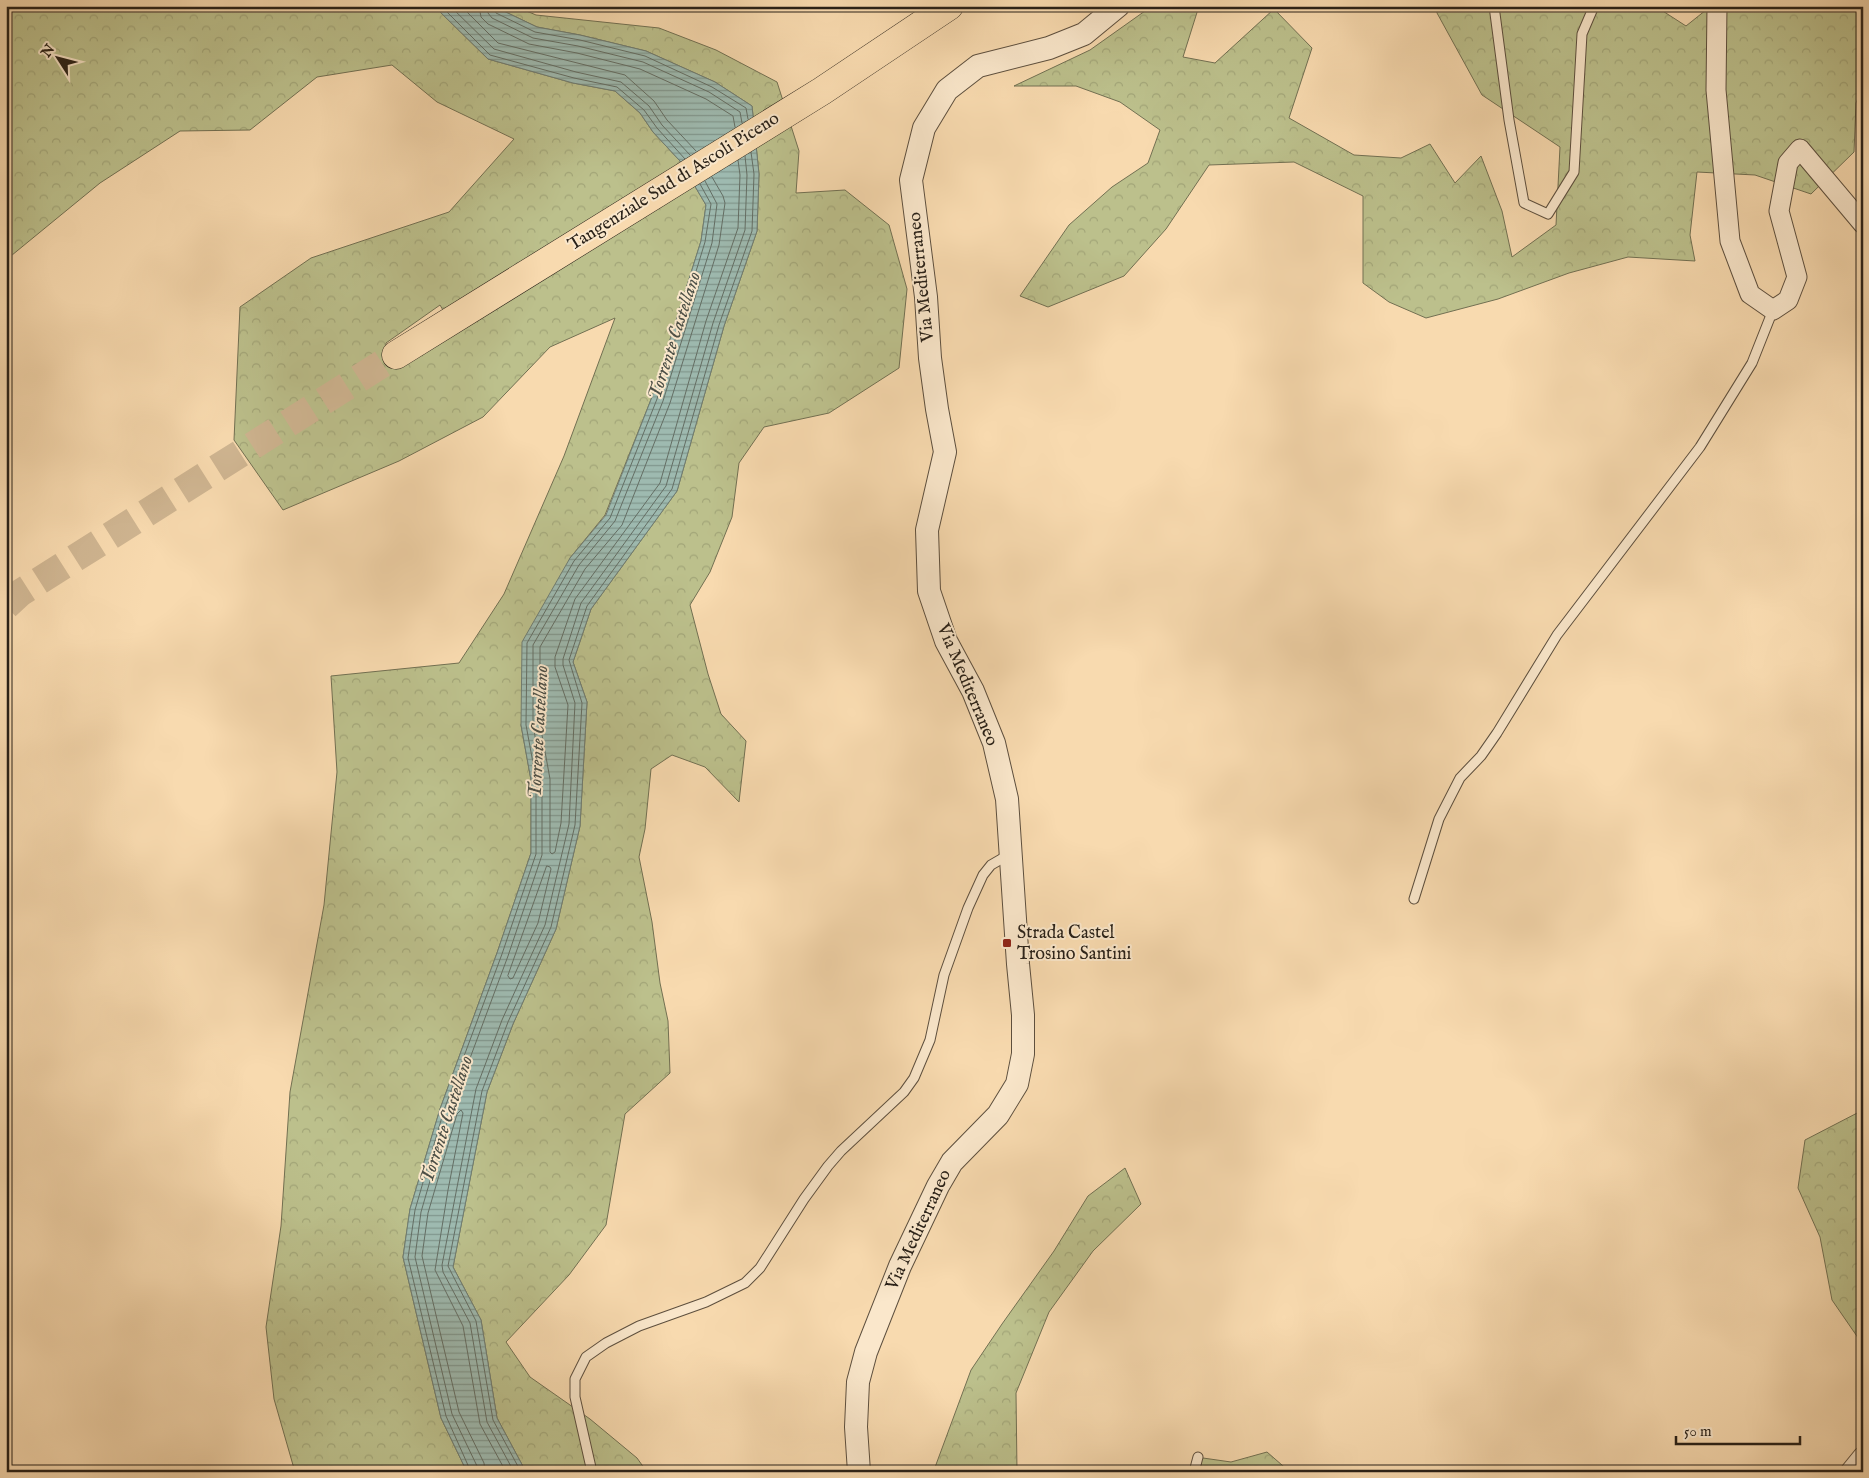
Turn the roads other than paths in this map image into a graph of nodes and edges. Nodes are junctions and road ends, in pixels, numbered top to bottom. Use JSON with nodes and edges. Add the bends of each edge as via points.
{"nodes":[{"id":1,"x":949,"y":6,"type":"edge"},
{"id":2,"x":1118,"y":6,"type":"edge"},
{"id":3,"x":1494,"y":6,"type":"edge"},
{"id":4,"x":1594,"y":6,"type":"edge"},
{"id":5,"x":1717,"y":6,"type":"edge"},
{"id":6,"x":1863,"y":224,"type":"edge"},
{"id":7,"x":1772,"y":310,"type":"junction"},
{"id":8,"x":396,"y":354,"type":"tunnel mouth"},
{"id":9,"x":1010,"y":854,"type":"junction"},
{"id":10,"x":1414,"y":899,"type":"dead end"},
{"id":11,"x":1863,"y":1456,"type":"edge"},
{"id":12,"x":1198,"y":1457,"type":"dead end"},
{"id":13,"x":592,"y":1472,"type":"edge"},
{"id":14,"x":860,"y":1472,"type":"edge"},
{"id":15,"x":1194,"y":1472,"type":"edge"},
{"id":16,"x":1850,"y":1472,"type":"edge"}],
"edges":[{"from":1,"to":8,"type":"highway","name":"Tangenziale Sud di Ascoli Piceno","via":[[822,90]]},
{"from":2,"to":9,"type":"street","name":"Via Mediterraneo","via":[[1084,34],[1049,48],[978,66],[947,90],[924,128],[911,180],[930,358],[945,452],[927,530],[929,592],[946,641],[973,690],[994,743],[1007,799]]},
{"from":3,"to":4,"type":"lane","via":[[1508,120],[1524,203],[1548,214],[1574,172],[1582,34]]},
{"from":5,"to":7,"type":"street","via":[[1716,90],[1730,241],[1750,294]]},
{"from":6,"to":7,"type":"street","via":[[1800,149],[1788,163],[1779,211],[1797,277],[1788,300]]},
{"from":7,"to":10,"type":"lane","via":[[1752,363],[1700,447],[1557,634],[1497,733],[1460,778],[1439,819]]},
{"from":9,"to":13,"type":"lane","via":[[983,875],[968,908],[944,975],[930,1040],[914,1078],[904,1092],[828,1166],[760,1268],[745,1283],[706,1302],[639,1326],[586,1357],[575,1379],[575,1397]]},
{"from":9,"to":14,"type":"street","name":"Via Mediterraneo","via":[[1024,1015],[1023,1054],[1017,1084],[998,1116],[952,1162],[900,1266],[866,1352],[858,1382],[856,1427]]},
{"from":11,"to":16,"type":"street"},
{"from":12,"to":15,"type":"lane"}]}
